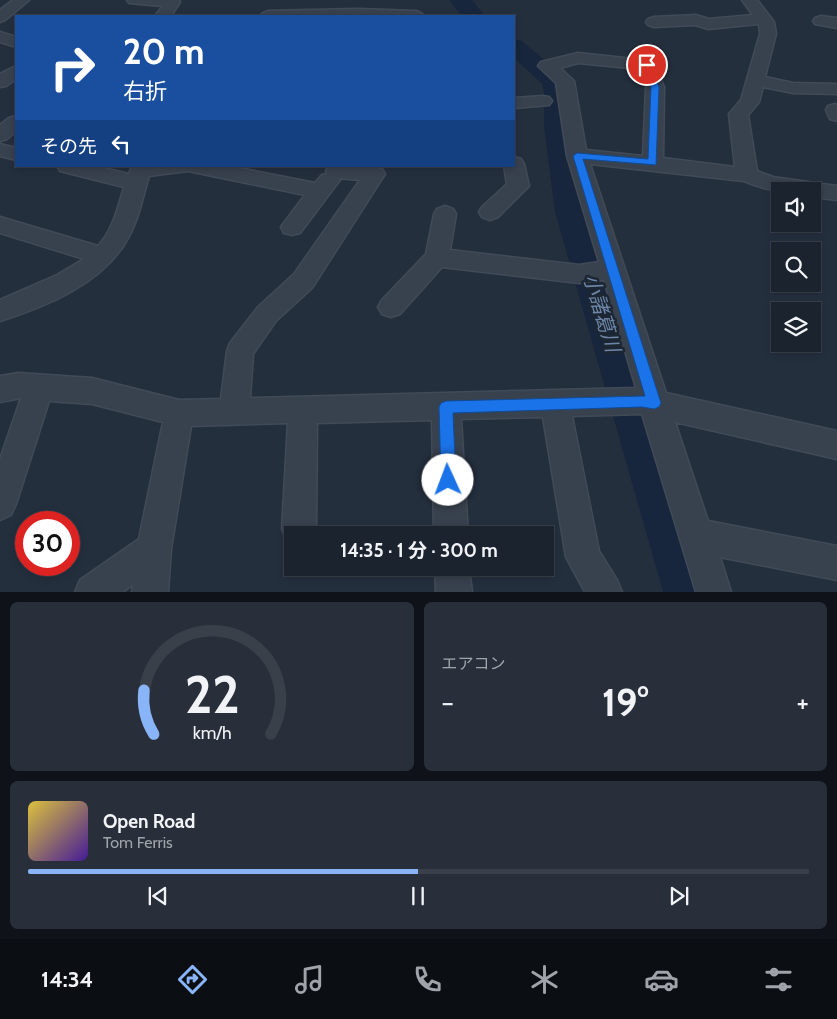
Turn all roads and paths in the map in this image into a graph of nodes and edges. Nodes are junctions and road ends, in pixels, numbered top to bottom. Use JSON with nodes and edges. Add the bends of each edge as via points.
{"nodes":[{"id":1,"x":22,"y":0,"type":"edge"},
{"id":2,"x":134,"y":0,"type":"edge"},
{"id":3,"x":367,"y":0,"type":"edge"},
{"id":4,"x":749,"y":0,"type":"edge"},
{"id":5,"x":164,"y":15,"type":"edge"},
{"id":6,"x":356,"y":15,"type":"edge"},
{"id":7,"x":0,"y":17,"type":"edge"},
{"id":8,"x":15,"y":17,"type":"edge"},
{"id":9,"x":764,"y":19,"type":"junction"},
{"id":10,"x":654,"y":22,"type":"dead end"},
{"id":11,"x":0,"y":37,"type":"edge"},
{"id":12,"x":15,"y":42,"type":"edge"},
{"id":13,"x":15,"y":72,"type":"edge"},
{"id":14,"x":756,"y":80,"type":"junction"},
{"id":15,"x":0,"y":82,"type":"edge"},
{"id":16,"x":837,"y":89,"type":"edge"},
{"id":17,"x":0,"y":92,"type":"edge"},
{"id":18,"x":15,"y":95,"type":"edge"},
{"id":19,"x":543,"y":101,"type":"dead end"},
{"id":20,"x":515,"y":103,"type":"edge"},
{"id":21,"x":15,"y":123,"type":"edge"},
{"id":22,"x":0,"y":135,"type":"edge"},
{"id":23,"x":0,"y":150,"type":"edge"},
{"id":24,"x":15,"y":154,"type":"edge"},
{"id":25,"x":577,"y":156,"type":"junction"},
{"id":26,"x":653,"y":163,"type":"junction"},
{"id":27,"x":77,"y":167,"type":"edge"},
{"id":28,"x":178,"y":167,"type":"edge"},
{"id":29,"x":198,"y":167,"type":"edge"},
{"id":30,"x":515,"y":167,"type":"edge"},
{"id":31,"x":338,"y":169,"type":"edge"},
{"id":32,"x":140,"y":173,"type":"edge"},
{"id":33,"x":746,"y":175,"type":"junction"},
{"id":34,"x":319,"y":192,"type":"junction"},
{"id":35,"x":837,"y":193,"type":"edge"},
{"id":36,"x":490,"y":212,"type":"dead end"},
{"id":37,"x":445,"y":214,"type":"dead end"},
{"id":38,"x":0,"y":224,"type":"edge"},
{"id":39,"x":292,"y":227,"type":"dead end"},
{"id":40,"x":103,"y":256,"type":"junction"},
{"id":41,"x":437,"y":257,"type":"junction"},
{"id":42,"x":598,"y":271,"type":"junction"},
{"id":43,"x":391,"y":307,"type":"dead end"},
{"id":44,"x":0,"y":311,"type":"edge"},
{"id":45,"x":39,"y":388,"type":"junction"},
{"id":46,"x":0,"y":389,"type":"edge"},
{"id":47,"x":638,"y":402,"type":"junction"},
{"id":48,"x":556,"y":405,"type":"junction"},
{"id":49,"x":446,"y":407,"type":"junction"},
{"id":50,"x":303,"y":410,"type":"junction"},
{"id":51,"x":234,"y":412,"type":"junction"},
{"id":52,"x":179,"y":413,"type":"junction"},
{"id":53,"x":837,"y":445,"type":"edge"},
{"id":54,"x":0,"y":504,"type":"edge"},
{"id":55,"x":300,"y":526,"type":"edge"},
{"id":56,"x":451,"y":526,"type":"edge"},
{"id":57,"x":698,"y":536,"type":"junction"},
{"id":58,"x":154,"y":549,"type":"junction"},
{"id":59,"x":837,"y":563,"type":"edge"},
{"id":60,"x":453,"y":576,"type":"edge"},
{"id":61,"x":92,"y":592,"type":"edge"},
{"id":62,"x":150,"y":592,"type":"edge"},
{"id":63,"x":454,"y":592,"type":"edge"},
{"id":64,"x":605,"y":592,"type":"edge"},
{"id":65,"x":714,"y":592,"type":"edge"}],
"edges":[{"from":1,"to":7,"type":"street"},
{"from":2,"to":5,"type":"street","via":[[173,2]]},
{"from":3,"to":6,"type":"street"},
{"from":4,"to":9,"type":"street"},
{"from":7,"to":8,"type":"street"},
{"from":9,"to":10,"type":"street","via":[[708,24],[696,20]]},
{"from":9,"to":14,"type":"street","via":[[768,34]]},
{"from":11,"to":12,"type":"street"},
{"from":13,"to":15,"type":"street"},
{"from":14,"to":16,"type":"street","via":[[793,88]]},
{"from":14,"to":33,"type":"street","via":[[750,102],[738,114]]},
{"from":17,"to":18,"type":"street"},
{"from":19,"to":20,"type":"street"},
{"from":21,"to":22,"type":"street"},
{"from":23,"to":24,"type":"street"},
{"from":25,"to":26,"type":"street"},
{"from":25,"to":26,"type":"street","via":[[565,81],[547,66],[578,58],[647,65],[655,87]]},
{"from":25,"to":42,"type":"street"},
{"from":26,"to":33,"type":"street"},
{"from":27,"to":32,"type":"street"},
{"from":28,"to":32,"type":"street"},
{"from":29,"to":34,"type":"street"},
{"from":30,"to":36,"type":"street","via":[[518,186]]},
{"from":31,"to":34,"type":"street"},
{"from":31,"to":51,"type":"street","via":[[376,174],[303,281],[267,314],[240,350]]},
{"from":32,"to":40,"type":"street","via":[[118,236]]},
{"from":33,"to":35,"type":"street","via":[[770,184]]},
{"from":34,"to":39,"type":"street"},
{"from":37,"to":41,"type":"street"},
{"from":38,"to":40,"type":"street"},
{"from":40,"to":44,"type":"street","via":[[73,279]]},
{"from":41,"to":42,"type":"street"},
{"from":41,"to":43,"type":"street"},
{"from":42,"to":47,"type":"street"},
{"from":45,"to":46,"type":"street","via":[[18,385]]},
{"from":45,"to":52,"type":"street","via":[[92,391]]},
{"from":45,"to":54,"type":"street"},
{"from":47,"to":48,"type":"street"},
{"from":47,"to":53,"type":"street"},
{"from":47,"to":57,"type":"street"},
{"from":48,"to":49,"type":"street"},
{"from":48,"to":64,"type":"street","via":[[583,557]]},
{"from":49,"to":50,"type":"street"},
{"from":49,"to":56,"type":"street"},
{"from":50,"to":51,"type":"street"},
{"from":50,"to":55,"type":"street"},
{"from":51,"to":52,"type":"street"},
{"from":52,"to":58,"type":"street"},
{"from":57,"to":59,"type":"street"},
{"from":57,"to":65,"type":"street"},
{"from":58,"to":61,"type":"street"},
{"from":58,"to":62,"type":"street"},
{"from":60,"to":63,"type":"street"}]}
